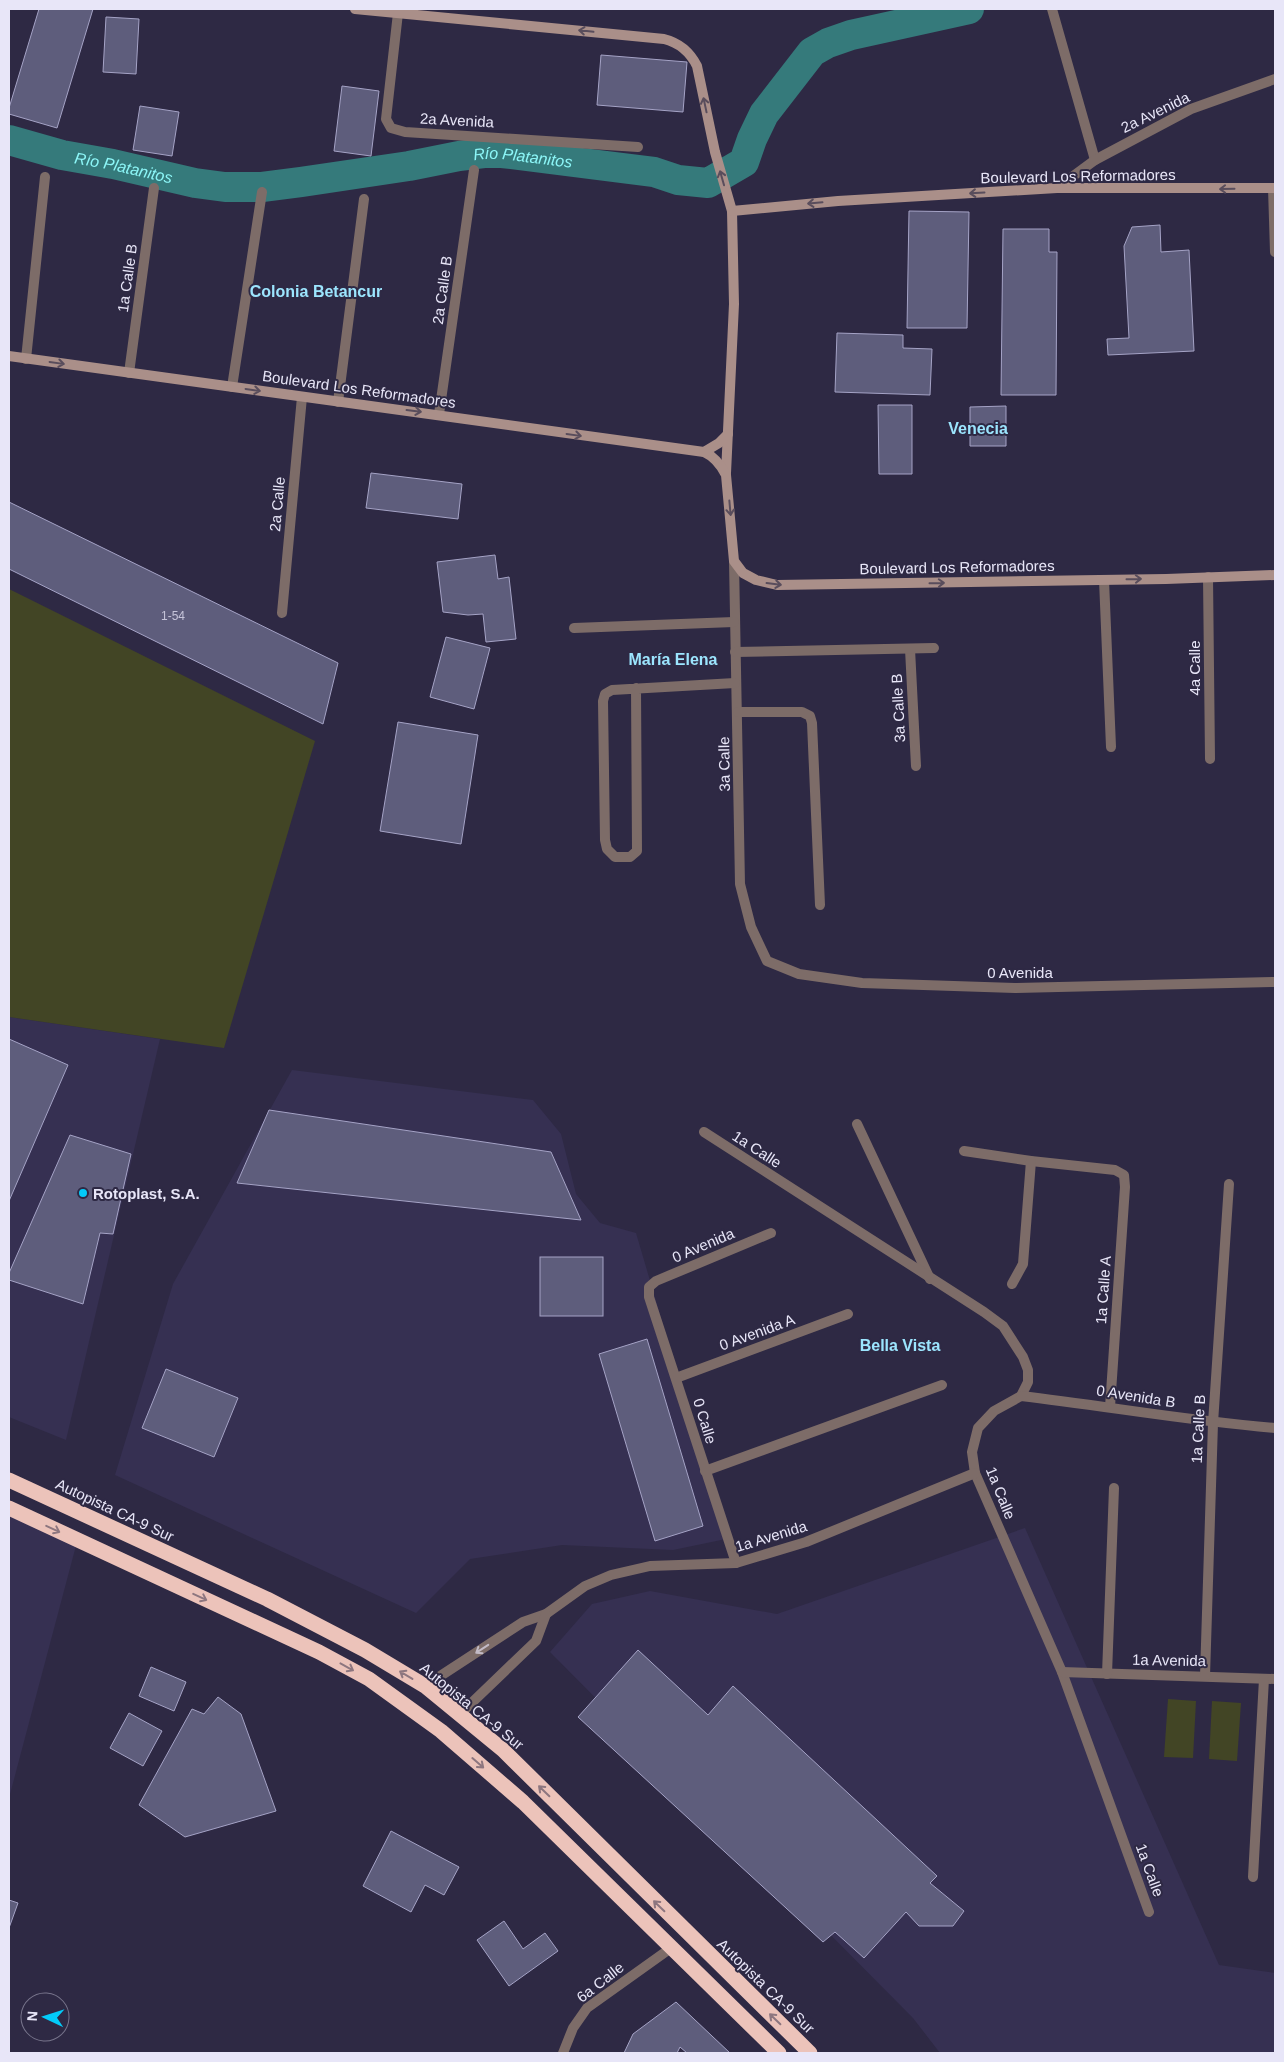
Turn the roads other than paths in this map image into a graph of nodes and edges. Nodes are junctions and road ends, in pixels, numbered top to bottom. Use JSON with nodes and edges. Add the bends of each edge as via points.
{"nodes":[{"id":1,"x":355,"y":9,"type":"edge"},
{"id":2,"x":1052,"y":9,"type":"edge"},
{"id":3,"x":398,"y":13,"type":"junction"},
{"id":4,"x":1275,"y":79,"type":"edge"},
{"id":5,"x":638,"y":147,"type":"dead end"},
{"id":6,"x":1095,"y":160,"type":"junction"},
{"id":7,"x":474,"y":170,"type":"dead end"},
{"id":8,"x":45,"y":177,"type":"dead end"},
{"id":9,"x":154,"y":188,"type":"dead end"},
{"id":10,"x":1057,"y":188,"type":"junction"},
{"id":11,"x":1274,"y":188,"type":"edge"},
{"id":12,"x":262,"y":192,"type":"dead end"},
{"id":13,"x":364,"y":199,"type":"dead end"},
{"id":14,"x":731,"y":208,"type":"junction"},
{"id":15,"x":1275,"y":252,"type":"edge"},
{"id":16,"x":9,"y":356,"type":"edge"},
{"id":17,"x":26,"y":359,"type":"junction"},
{"id":18,"x":129,"y":373,"type":"junction"},
{"id":19,"x":232,"y":387,"type":"junction"},
{"id":20,"x":302,"y":397,"type":"junction"},
{"id":21,"x":338,"y":402,"type":"junction"},
{"id":22,"x":439,"y":414,"type":"junction"},
{"id":23,"x":728,"y":434,"type":"junction"},
{"id":24,"x":704,"y":452,"type":"junction"},
{"id":25,"x":726,"y":475,"type":"junction"},
{"id":26,"x":734,"y":561,"type":"junction"},
{"id":27,"x":1275,"y":575,"type":"edge"},
{"id":28,"x":1208,"y":577,"type":"junction"},
{"id":29,"x":1104,"y":580,"type":"junction"},
{"id":30,"x":282,"y":613,"type":"dead end"},
{"id":31,"x":734,"y":622,"type":"junction"},
{"id":32,"x":574,"y":628,"type":"dead end"},
{"id":33,"x":934,"y":648,"type":"dead end"},
{"id":34,"x":910,"y":649,"type":"junction"},
{"id":35,"x":735,"y":652,"type":"junction"},
{"id":36,"x":735,"y":682,"type":"junction"},
{"id":37,"x":636,"y":688,"type":"junction"},
{"id":38,"x":738,"y":712,"type":"junction"},
{"id":39,"x":1111,"y":747,"type":"dead end"},
{"id":40,"x":1210,"y":759,"type":"dead end"},
{"id":41,"x":916,"y":766,"type":"dead end"},
{"id":42,"x":820,"y":905,"type":"dead end"},
{"id":43,"x":767,"y":961,"type":"joint"},
{"id":44,"x":1275,"y":982,"type":"edge"},
{"id":45,"x":857,"y":1124,"type":"dead end"},
{"id":46,"x":704,"y":1132,"type":"dead end"},
{"id":47,"x":964,"y":1150,"type":"dead end"},
{"id":48,"x":1031,"y":1161,"type":"junction"},
{"id":49,"x":1230,"y":1184,"type":"dead end"},
{"id":50,"x":771,"y":1233,"type":"dead end"},
{"id":51,"x":930,"y":1279,"type":"junction"},
{"id":52,"x":1012,"y":1284,"type":"dead end"},
{"id":53,"x":649,"y":1287,"type":"joint"},
{"id":54,"x":848,"y":1314,"type":"dead end"},
{"id":55,"x":676,"y":1378,"type":"junction"},
{"id":56,"x":942,"y":1384,"type":"dead end"},
{"id":57,"x":1021,"y":1396,"type":"junction"},
{"id":58,"x":1110,"y":1407,"type":"junction"},
{"id":59,"x":1213,"y":1423,"type":"junction"},
{"id":60,"x":1275,"y":1428,"type":"edge"},
{"id":61,"x":705,"y":1471,"type":"junction"},
{"id":62,"x":975,"y":1473,"type":"junction"},
{"id":63,"x":9,"y":1480,"type":"edge"},
{"id":64,"x":1114,"y":1488,"type":"dead end"},
{"id":65,"x":9,"y":1508,"type":"edge"},
{"id":66,"x":736,"y":1563,"type":"junction"},
{"id":67,"x":546,"y":1614,"type":"junction"},
{"id":68,"x":1062,"y":1672,"type":"junction"},
{"id":69,"x":1107,"y":1674,"type":"junction"},
{"id":70,"x":1205,"y":1676,"type":"junction"},
{"id":71,"x":1264,"y":1679,"type":"junction"},
{"id":72,"x":1275,"y":1679,"type":"edge"},
{"id":73,"x":425,"y":1686,"type":"junction"},
{"id":74,"x":459,"y":1715,"type":"junction"},
{"id":75,"x":1253,"y":1877,"type":"dead end"},
{"id":76,"x":1149,"y":1912,"type":"dead end"},
{"id":77,"x":671,"y":1948,"type":"junction"},
{"id":78,"x":564,"y":2053,"type":"edge"},
{"id":79,"x":779,"y":2053,"type":"edge"},
{"id":80,"x":810,"y":2053,"type":"edge"}],
"edges":[{"from":1,"to":3,"type":"main road"},
{"from":2,"to":6,"type":"street"},
{"from":3,"to":5,"type":"street","name":"2a Avenida","via":[[386,119],[391,128],[405,132]]},
{"from":14,"to":3,"type":"main road","one_way":true,"via":[[715,152],[697,66],[687,51],[673,42]]},
{"from":4,"to":6,"type":"street","name":"2a Avenida","via":[[1191,110]]},
{"from":6,"to":10,"type":"street","name":"2a Avenida"},
{"from":7,"to":22,"type":"street","name":"2a Calle B"},
{"from":8,"to":17,"type":"street"},
{"from":9,"to":18,"type":"street","name":"1a Calle B"},
{"from":11,"to":10,"type":"main road","name":"Boulevard Los Reformadores","one_way":true},
{"from":10,"to":14,"type":"main road","name":"Boulevard Los Reformadores","one_way":true},
{"from":11,"to":15,"type":"street"},
{"from":12,"to":19,"type":"street"},
{"from":13,"to":21,"type":"street"},
{"from":14,"to":23,"type":"main road","via":[[734,304]]},
{"from":16,"to":17,"type":"main road","name":"Boulevard Los Reformadores"},
{"from":17,"to":18,"type":"main road","name":"Boulevard Los Reformadores","one_way":true},
{"from":18,"to":19,"type":"main road","name":"Boulevard Los Reformadores"},
{"from":19,"to":20,"type":"main road","name":"Boulevard Los Reformadores","one_way":true},
{"from":20,"to":21,"type":"main road","name":"Boulevard Los Reformadores"},
{"from":20,"to":30,"type":"street","name":"2a Calle"},
{"from":21,"to":22,"type":"main road","name":"Boulevard Los Reformadores","one_way":true},
{"from":22,"to":24,"type":"main road","name":"Boulevard Los Reformadores","one_way":true},
{"from":23,"to":24,"type":"main road"},
{"from":23,"to":25,"type":"main road"},
{"from":24,"to":25,"type":"main road","via":[[712,455]]},
{"from":25,"to":26,"type":"main road","one_way":true},
{"from":26,"to":29,"type":"main road","name":"Boulevard Los Reformadores","one_way":true,"via":[[743,573],[777,585]]},
{"from":26,"to":31,"type":"street","name":"3a Calle"},
{"from":27,"to":28,"type":"main road","name":"Boulevard Los Reformadores"},
{"from":29,"to":28,"type":"main road","name":"Boulevard Los Reformadores","one_way":true},
{"from":28,"to":40,"type":"street","name":"4a Calle"},
{"from":29,"to":39,"type":"street"},
{"from":31,"to":32,"type":"street"},
{"from":31,"to":35,"type":"street","name":"3a Calle"},
{"from":33,"to":34,"type":"street"},
{"from":34,"to":35,"type":"street"},
{"from":34,"to":41,"type":"street","name":"3a Calle B"},
{"from":35,"to":36,"type":"street","name":"3a Calle"},
{"from":36,"to":37,"type":"street"},
{"from":36,"to":38,"type":"street","name":"3a Calle"},
{"from":37,"to":37,"type":"street","via":[[637,851],[630,857],[615,858],[606,849],[605,840],[603,701],[605,694],[612,690]]},
{"from":38,"to":42,"type":"street","via":[[802,712],[810,716]]},
{"from":38,"to":43,"type":"street","name":"3a Calle","via":[[740,884],[750,927]]},
{"from":43,"to":44,"type":"street","name":"0 Avenida","via":[[799,974],[862,983],[1014,988]]},
{"from":45,"to":51,"type":"street"},
{"from":46,"to":51,"type":"street","name":"1a Calle"},
{"from":47,"to":48,"type":"street"},
{"from":48,"to":52,"type":"street","via":[[1023,1264]]},
{"from":48,"to":58,"type":"street","name":"1a Calle A","via":[[1115,1170],[1124,1175]]},
{"from":49,"to":59,"type":"street","name":"1a Calle B"},
{"from":50,"to":53,"type":"street","name":"0 Avenida","via":[[656,1281]]},
{"from":51,"to":57,"type":"street","name":"1a Calle","via":[[1003,1326],[1028,1370],[1028,1382]]},
{"from":53,"to":55,"type":"street","name":"0 Calle","via":[[649,1297]]},
{"from":54,"to":55,"type":"street","name":"0 Avenida A"},
{"from":55,"to":61,"type":"street","name":"0 Calle"},
{"from":56,"to":61,"type":"street"},
{"from":57,"to":58,"type":"street","name":"0 Avenida B"},
{"from":57,"to":62,"type":"street","name":"1a Calle","via":[[994,1411],[978,1428],[972,1452]]},
{"from":58,"to":59,"type":"street","name":"0 Avenida B"},
{"from":59,"to":60,"type":"street","name":"0 Avenida B"},
{"from":59,"to":70,"type":"street","name":"1a Calle B"},
{"from":61,"to":66,"type":"street","name":"0 Calle"},
{"from":62,"to":66,"type":"street","name":"1a Avenida","via":[[806,1542]]},
{"from":62,"to":68,"type":"street","name":"1a Calle"},
{"from":73,"to":63,"type":"highway","name":"Autopista CA-9 Sur","one_way":true,"via":[[267,1599]]},
{"from":64,"to":69,"type":"street"},
{"from":65,"to":77,"type":"highway","one_way":true,"via":[[320,1652],[369,1679],[441,1731],[523,1802]]},
{"from":66,"to":67,"type":"street","name":"1a Avenida","via":[[650,1566],[611,1576],[585,1586]]},
{"from":67,"to":73,"type":"street","name":"1a Avenida","one_way":true,"via":[[523,1622]]},
{"from":67,"to":74,"type":"street","via":[[536,1641]]},
{"from":68,"to":69,"type":"street","name":"1a Avenida"},
{"from":68,"to":76,"type":"street","name":"1a Calle"},
{"from":69,"to":70,"type":"street","name":"1a Avenida"},
{"from":70,"to":71,"type":"street","name":"1a Avenida"},
{"from":71,"to":72,"type":"street","name":"1a Avenida"},
{"from":71,"to":75,"type":"street"},
{"from":73,"to":74,"type":"highway","name":"Autopista CA-9 Sur"},
{"from":80,"to":74,"type":"highway","name":"Autopista CA-9 Sur","one_way":true,"via":[[509,1757]]},
{"from":77,"to":78,"type":"street","name":"6a Calle","via":[[587,2008]]},
{"from":77,"to":79,"type":"highway"}]}
